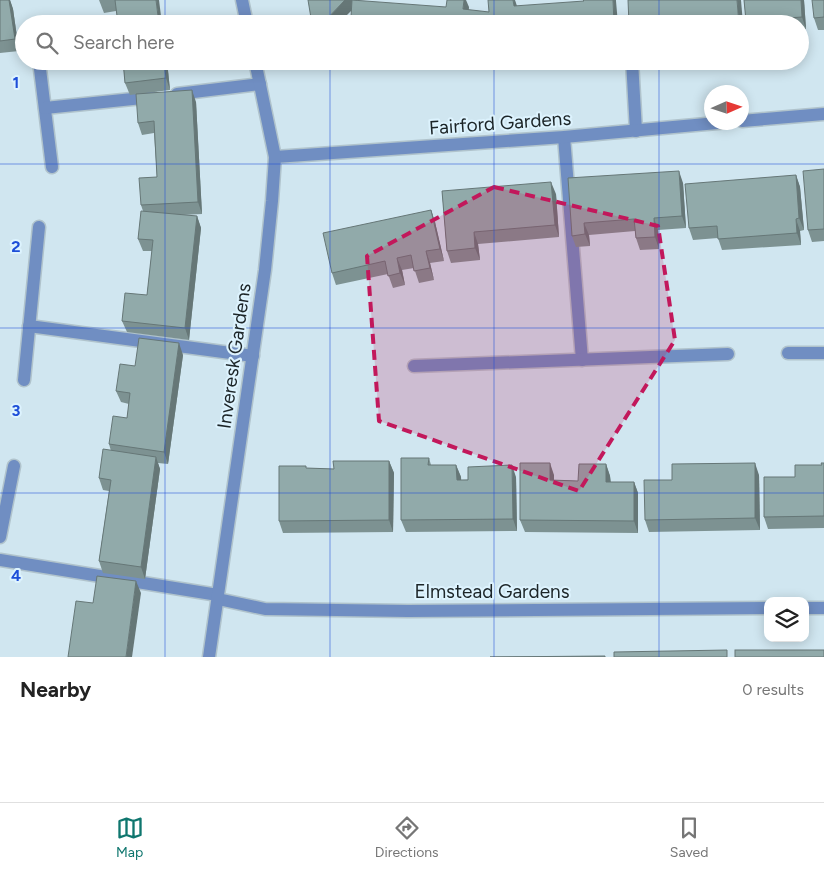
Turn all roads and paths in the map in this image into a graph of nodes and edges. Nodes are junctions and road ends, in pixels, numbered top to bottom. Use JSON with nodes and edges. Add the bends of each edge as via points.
{"nodes":[{"id":1,"x":242,"y":0,"type":"edge"},
{"id":2,"x":245,"y":15,"type":"edge"},
{"id":3,"x":40,"y":70,"type":"edge"},
{"id":4,"x":257,"y":70,"type":"edge"},
{"id":5,"x":633,"y":70,"type":"edge"},
{"id":6,"x":260,"y":84,"type":"junction"},
{"id":7,"x":45,"y":108,"type":"junction"},
{"id":8,"x":824,"y":114,"type":"edge"},
{"id":9,"x":749,"y":120,"type":"edge"},
{"id":10,"x":704,"y":124,"type":"edge"},
{"id":11,"x":636,"y":131,"type":"junction"},
{"id":12,"x":564,"y":137,"type":"junction"},
{"id":13,"x":275,"y":157,"type":"junction"},
{"id":14,"x":52,"y":167,"type":"dead end"},
{"id":15,"x":39,"y":227,"type":"dead end"},
{"id":16,"x":29,"y":326,"type":"junction"},
{"id":17,"x":824,"y":353,"type":"edge"},
{"id":18,"x":728,"y":354,"type":"dead end"},
{"id":19,"x":788,"y":354,"type":"dead end"},
{"id":20,"x":253,"y":356,"type":"junction"},
{"id":21,"x":582,"y":360,"type":"junction"},
{"id":22,"x":414,"y":366,"type":"dead end"},
{"id":23,"x":24,"y":380,"type":"dead end"},
{"id":24,"x":14,"y":466,"type":"dead end"},
{"id":25,"x":0,"y":537,"type":"edge"},
{"id":26,"x":0,"y":560,"type":"edge"},
{"id":27,"x":218,"y":597,"type":"junction"},
{"id":28,"x":764,"y":608,"type":"edge"},
{"id":29,"x":809,"y":608,"type":"edge"},
{"id":30,"x":824,"y":608,"type":"edge"},
{"id":31,"x":208,"y":657,"type":"edge"}],
"edges":[{"from":1,"to":2,"type":"street"},
{"from":3,"to":7,"type":"street"},
{"from":4,"to":6,"type":"street","name":"Inveresk Gardens"},
{"from":5,"to":11,"type":"street"},
{"from":6,"to":7,"type":"street"},
{"from":6,"to":13,"type":"street","name":"Inveresk Gardens"},
{"from":7,"to":14,"type":"street"},
{"from":8,"to":9,"type":"street"},
{"from":10,"to":11,"type":"street","name":"Fairford Gardens"},
{"from":11,"to":12,"type":"street","name":"Fairford Gardens"},
{"from":12,"to":13,"type":"street","name":"Fairford Gardens"},
{"from":12,"to":21,"type":"street"},
{"from":13,"to":20,"type":"street","name":"Inveresk Gardens"},
{"from":15,"to":16,"type":"street"},
{"from":16,"to":20,"type":"street"},
{"from":16,"to":23,"type":"street"},
{"from":17,"to":19,"type":"street"},
{"from":18,"to":21,"type":"street"},
{"from":20,"to":27,"type":"street","name":"Inveresk Gardens"},
{"from":21,"to":22,"type":"street"},
{"from":24,"to":25,"type":"street"},
{"from":26,"to":27,"type":"street","name":"Elmstead Gardens"},
{"from":27,"to":28,"type":"street","name":"Elmstead Gardens","via":[[265,609]]},
{"from":27,"to":31,"type":"street","name":"Inveresk Gardens"},
{"from":29,"to":30,"type":"street"}]}
